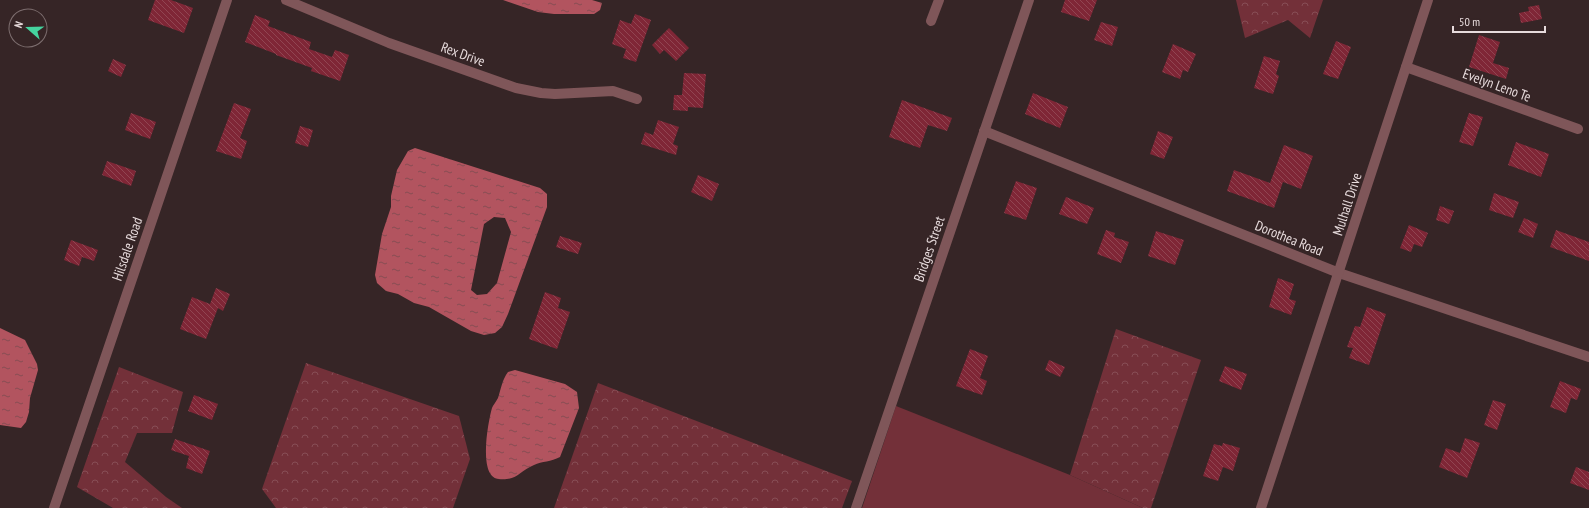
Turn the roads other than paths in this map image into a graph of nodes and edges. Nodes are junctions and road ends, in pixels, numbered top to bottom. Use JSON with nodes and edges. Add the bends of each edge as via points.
{"nodes":[{"id":1,"x":227,"y":0,"type":"edge"},
{"id":2,"x":286,"y":0,"type":"edge"},
{"id":3,"x":938,"y":0,"type":"edge"},
{"id":4,"x":1029,"y":0,"type":"edge"},
{"id":5,"x":1428,"y":0,"type":"edge"},
{"id":6,"x":931,"y":21,"type":"dead end"},
{"id":7,"x":1406,"y":67,"type":"junction"},
{"id":8,"x":637,"y":99,"type":"dead end"},
{"id":9,"x":1578,"y":129,"type":"dead end"},
{"id":10,"x":984,"y":131,"type":"junction"},
{"id":11,"x":1339,"y":273,"type":"junction"},
{"id":12,"x":1589,"y":357,"type":"edge"},
{"id":13,"x":54,"y":508,"type":"edge"},
{"id":14,"x":856,"y":508,"type":"edge"},
{"id":15,"x":1261,"y":508,"type":"edge"}],
"edges":[{"from":1,"to":13,"type":"street","name":"Hilsdale Road"},
{"from":2,"to":8,"type":"street","name":"Rex Drive","via":[[389,43],[516,88],[555,94],[614,91]]},
{"from":3,"to":6,"type":"street"},
{"from":4,"to":10,"type":"street","name":"Bridges Street"},
{"from":5,"to":7,"type":"street","name":"Mulhall Drive"},
{"from":7,"to":9,"type":"street","name":"Evelyn Leno Te"},
{"from":7,"to":11,"type":"street","name":"Mulhall Drive"},
{"from":10,"to":11,"type":"street","name":"Dorothea Road"},
{"from":10,"to":14,"type":"street","name":"Bridges Street"},
{"from":11,"to":12,"type":"street","name":"Dorothea Road"},
{"from":11,"to":15,"type":"street","name":"Mulhall Drive"}]}
